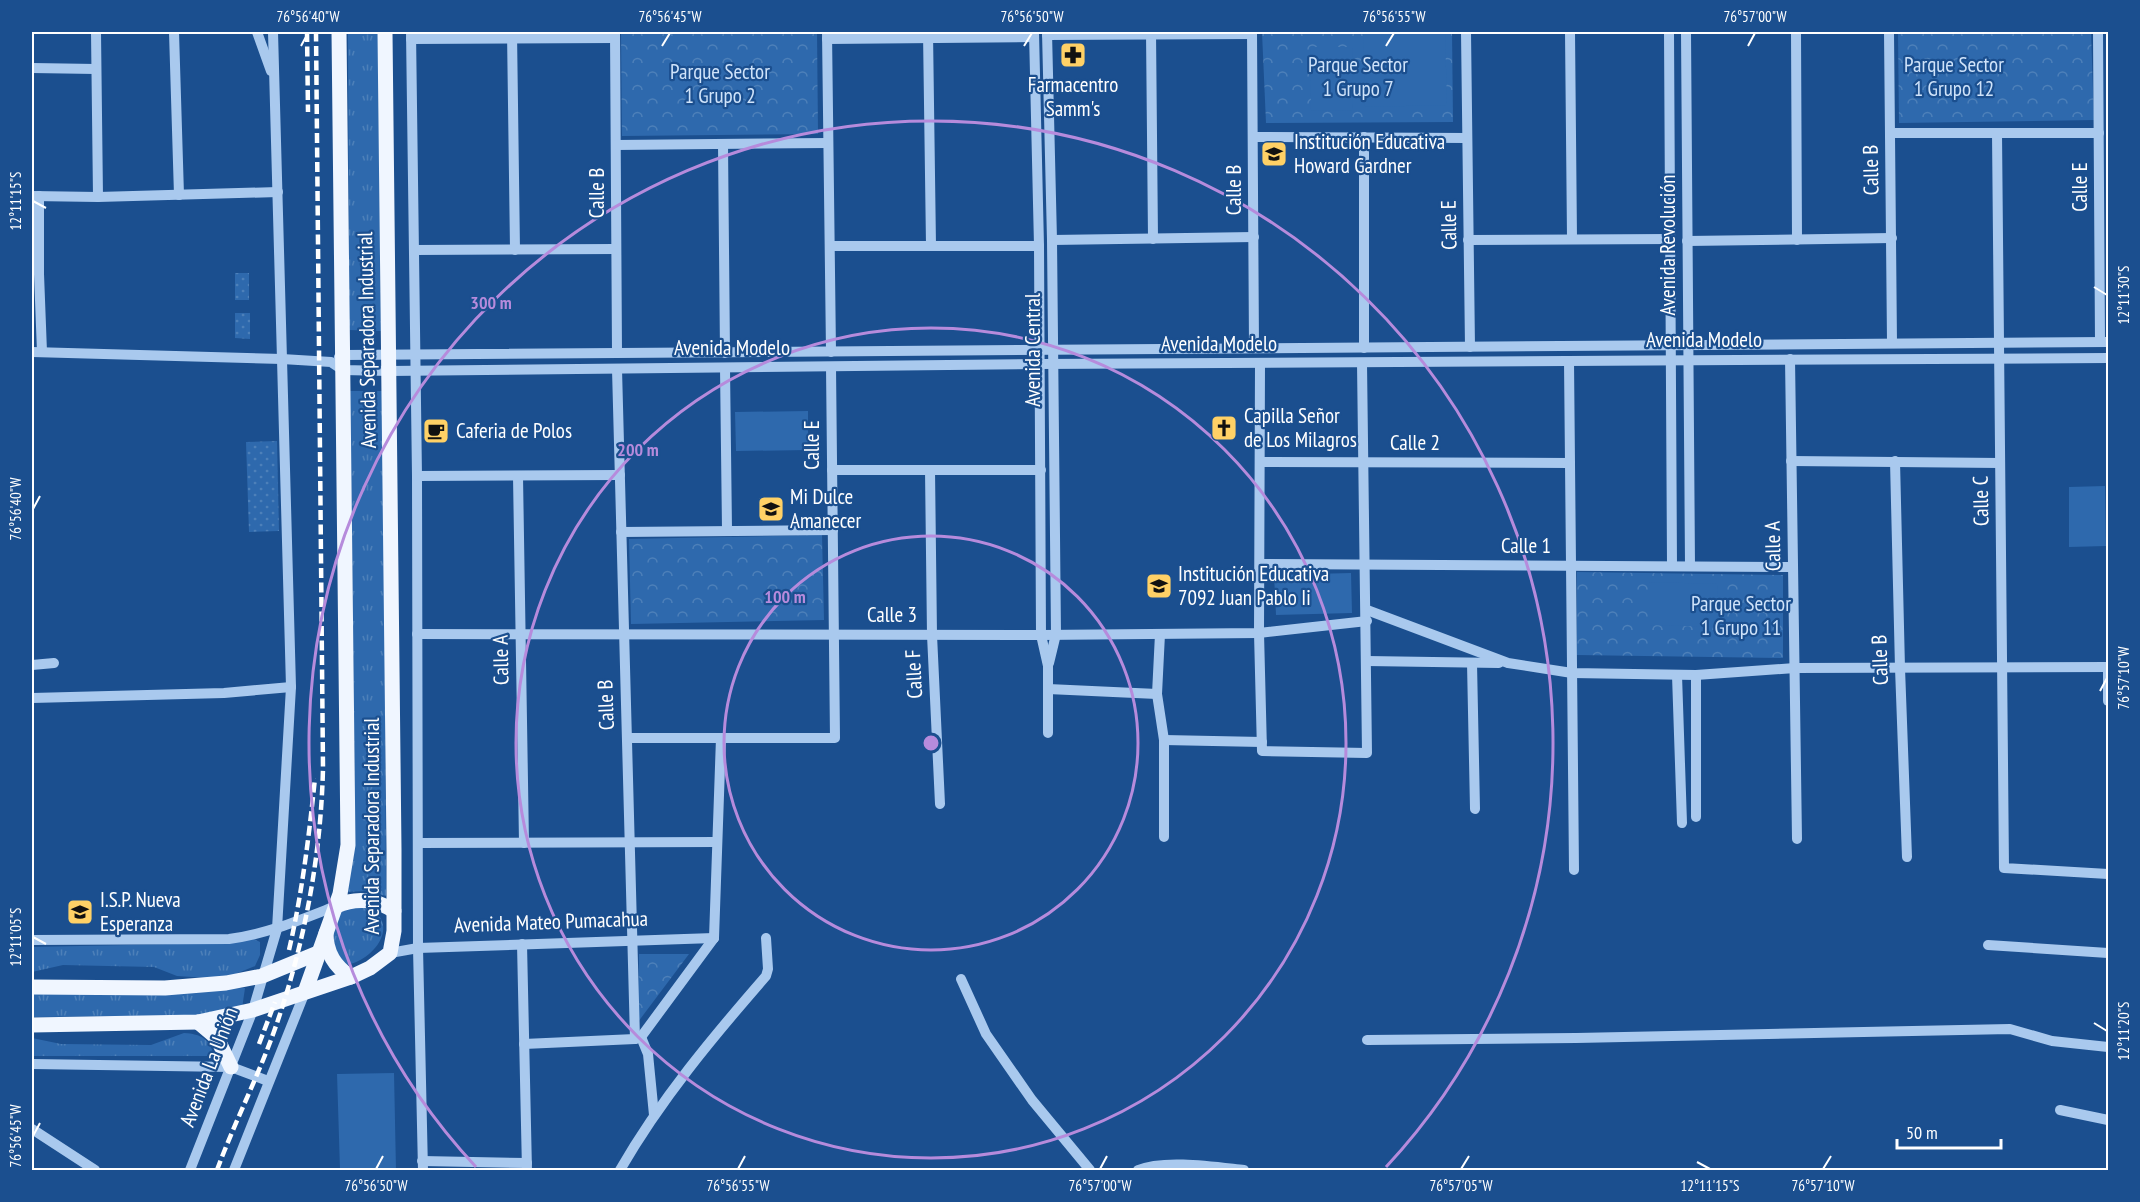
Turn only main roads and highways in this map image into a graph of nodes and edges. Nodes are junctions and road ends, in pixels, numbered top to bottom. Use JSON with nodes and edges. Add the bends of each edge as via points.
{"nodes":[{"id":1,"x":339,"y":32,"type":"edge"},
{"id":2,"x":385,"y":32,"type":"edge"},
{"id":3,"x":336,"y":906,"type":"junction"},
{"id":4,"x":394,"y":911,"type":"junction"},
{"id":5,"x":327,"y":930,"type":"junction"},
{"id":6,"x":318,"y":953,"type":"junction"},
{"id":7,"x":351,"y":977,"type":"junction"},
{"id":8,"x":32,"y":987,"type":"edge"},
{"id":9,"x":305,"y":992,"type":"junction"},
{"id":10,"x":198,"y":1022,"type":"junction"},
{"id":11,"x":32,"y":1024,"type":"edge"},
{"id":12,"x":231,"y":1067,"type":"road end"}],
"edges":[{"from":1,"to":3,"type":"main road","name":"Avenida Separadora Industrial","via":[[339,362],[348,846]]},
{"from":2,"to":4,"type":"main road","name":"Avenida Separadora Industrial"},
{"from":3,"to":4,"type":"main road","via":[[365,900]]},
{"from":3,"to":5,"type":"main road","name":"Avenida Separadora Industrial"},
{"from":4,"to":7,"type":"main road","name":"Avenida Separadora Industrial","via":[[394,943],[390,953]]},
{"from":5,"to":6,"type":"main road","name":"Avenida Separadora Industrial"},
{"from":5,"to":7,"type":"main road","via":[[332,959]]},
{"from":6,"to":8,"type":"main road","via":[[262,976],[226,983],[165,988]]},
{"from":6,"to":9,"type":"main road","name":"Avenida Separadora Industrial"},
{"from":7,"to":9,"type":"main road","name":"Avenida Separadora Industrial"},
{"from":9,"to":10,"type":"main road","via":[[253,1010]]},
{"from":10,"to":11,"type":"main road"},
{"from":10,"to":12,"type":"main road","via":[[217,1038]]}]}
